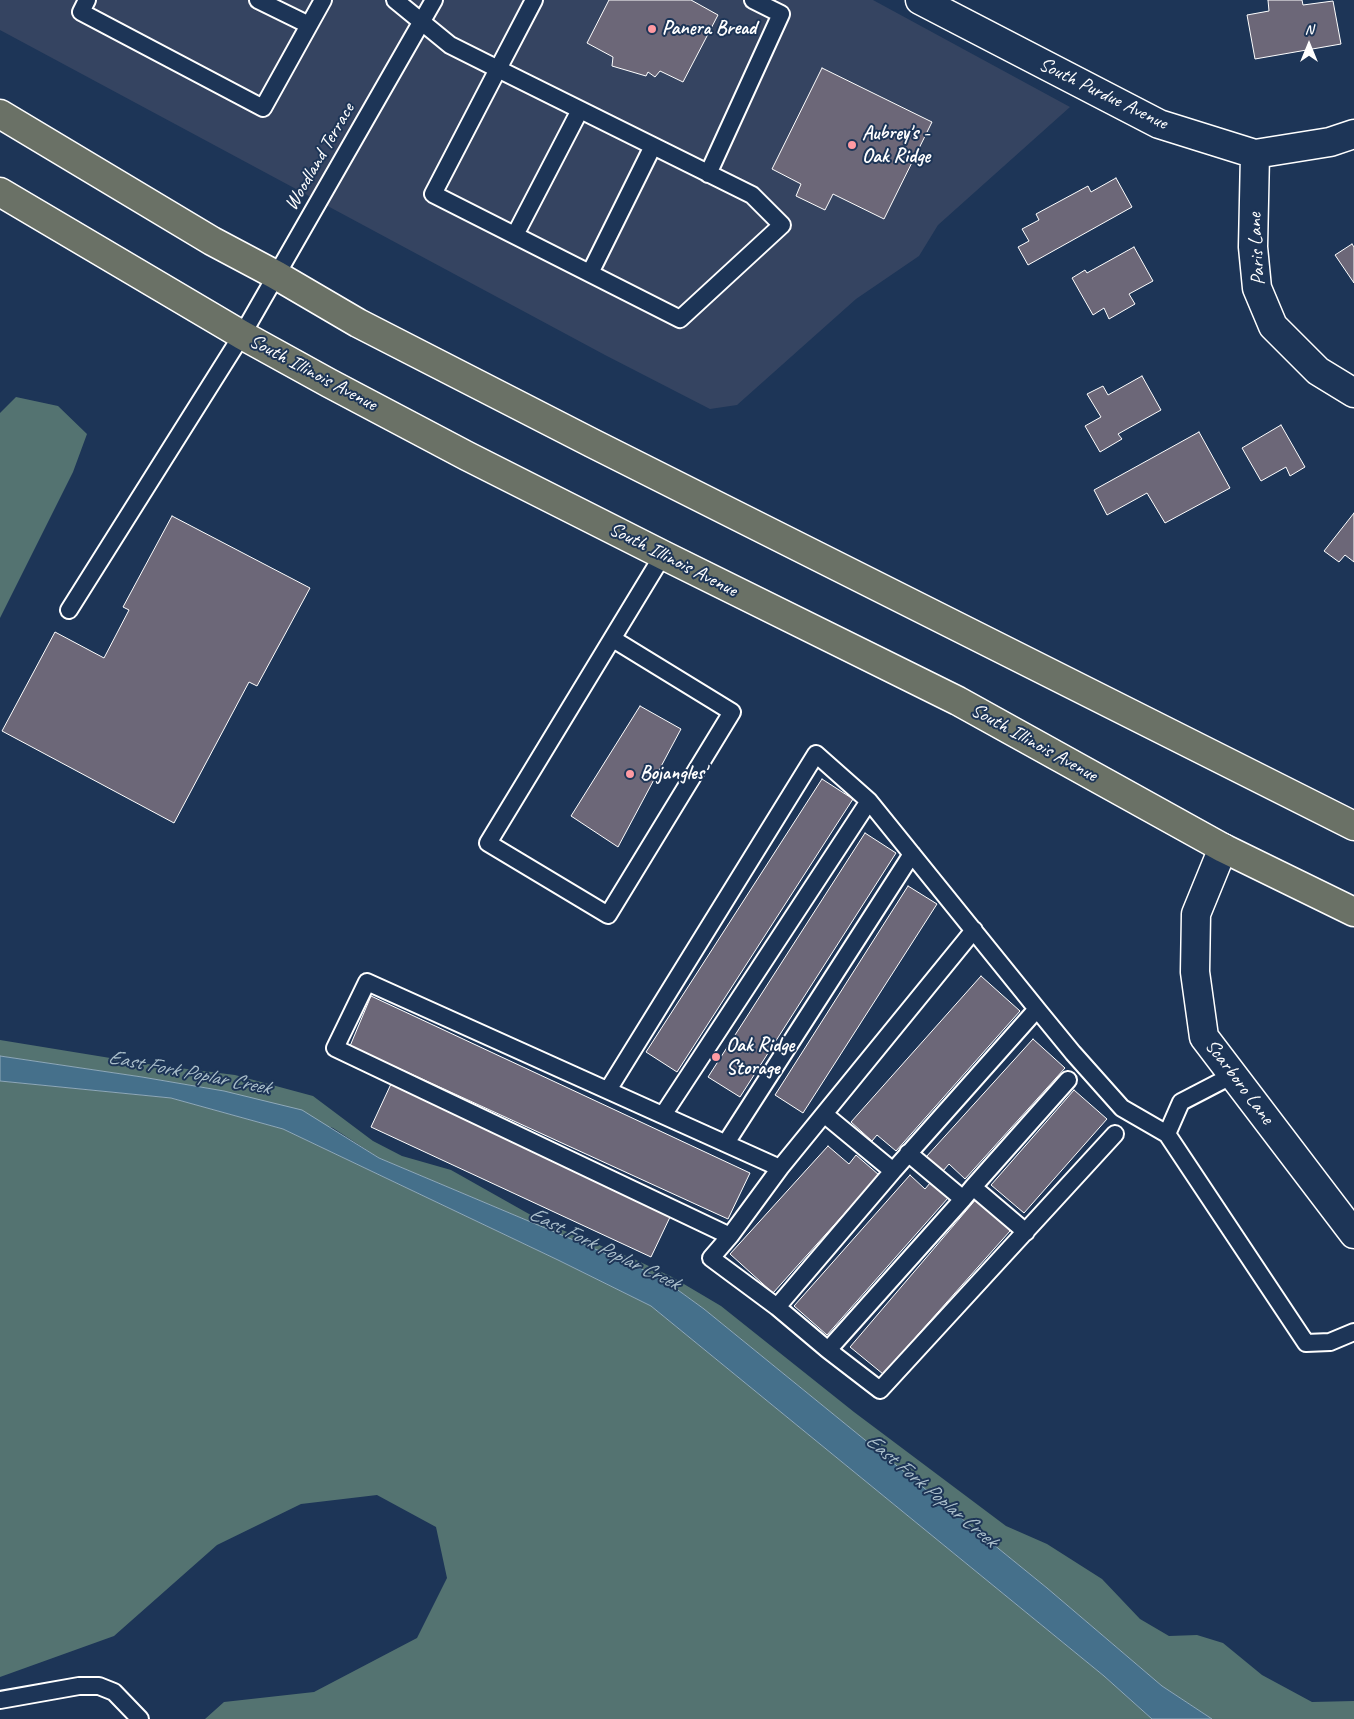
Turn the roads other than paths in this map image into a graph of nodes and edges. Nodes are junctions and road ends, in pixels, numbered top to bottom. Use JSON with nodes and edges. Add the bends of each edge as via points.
{"nodes":[{"id":1,"x":87,"y":0,"type":"edge"},
{"id":2,"x":258,"y":0,"type":"edge"},
{"id":3,"x":323,"y":0,"type":"edge"},
{"id":4,"x":395,"y":0,"type":"edge"},
{"id":5,"x":434,"y":0,"type":"edge"},
{"id":6,"x":534,"y":0,"type":"edge"},
{"id":7,"x":753,"y":0,"type":"edge"},
{"id":8,"x":921,"y":0,"type":"edge"},
{"id":9,"x":422,"y":21,"type":"junction"},
{"id":10,"x":309,"y":25,"type":"junction"},
{"id":11,"x":498,"y":69,"type":"junction"},
{"id":12,"x":580,"y":110,"type":"junction"},
{"id":13,"x":0,"y":114,"type":"edge"},
{"id":14,"x":1354,"y":134,"type":"edge"},
{"id":15,"x":653,"y":146,"type":"junction"},
{"id":16,"x":1255,"y":154,"type":"junction"},
{"id":17,"x":708,"y":174,"type":"junction"},
{"id":18,"x":3,"y":199,"type":"edge"},
{"id":19,"x":515,"y":235,"type":"junction"},
{"id":20,"x":590,"y":273,"type":"junction"},
{"id":21,"x":276,"y":275,"type":"junction"},
{"id":22,"x":242,"y":335,"type":"junction"},
{"id":23,"x":1354,"y":393,"type":"edge"},
{"id":24,"x":663,"y":555,"type":"junction"},
{"id":25,"x":69,"y":610,"type":"dead end"},
{"id":26,"x":613,"y":639,"type":"junction"},
{"id":27,"x":869,"y":800,"type":"junction"},
{"id":28,"x":1354,"y":826,"type":"edge"},
{"id":29,"x":1223,"y":848,"type":"junction"},
{"id":30,"x":912,"y":854,"type":"junction"},
{"id":31,"x":1354,"y":912,"type":"edge"},
{"id":32,"x":974,"y":930,"type":"junction"},
{"id":33,"x":1036,"y":1009,"type":"junction"},
{"id":34,"x":1233,"y":1075,"type":"junction"},
{"id":35,"x":1068,"y":1080,"type":"dead end"},
{"id":36,"x":608,"y":1090,"type":"junction"},
{"id":37,"x":824,"y":1114,"type":"junction"},
{"id":38,"x":663,"y":1115,"type":"junction"},
{"id":39,"x":1115,"y":1134,"type":"dead end"},
{"id":40,"x":1167,"y":1134,"type":"junction"},
{"id":41,"x":726,"y":1143,"type":"junction"},
{"id":42,"x":908,"y":1153,"type":"junction"},
{"id":43,"x":780,"y":1168,"type":"junction"},
{"id":44,"x":893,"y":1171,"type":"junction"},
{"id":45,"x":968,"y":1193,"type":"junction"},
{"id":46,"x":1026,"y":1232,"type":"junction"},
{"id":47,"x":1354,"y":1234,"type":"edge"},
{"id":48,"x":730,"y":1236,"type":"junction"},
{"id":49,"x":776,"y":1307,"type":"junction"},
{"id":50,"x":1354,"y":1332,"type":"edge"},
{"id":51,"x":828,"y":1350,"type":"junction"},
{"id":52,"x":0,"y":1700,"type":"edge"},
{"id":53,"x":140,"y":1719,"type":"edge"}],
"edges":[{"from":1,"to":10,"type":"lane","via":[[81,12],[263,108]]},
{"from":2,"to":10,"type":"lane"},
{"from":3,"to":10,"type":"lane"},
{"from":4,"to":9,"type":"lane"},
{"from":5,"to":9,"type":"lane","name":"Woodland Terrace"},
{"from":6,"to":11,"type":"lane"},
{"from":7,"to":17,"type":"lane","via":[[781,14]]},
{"from":8,"to":16,"type":"street","name":"South Purdue Avenue","via":[[1159,124]]},
{"from":9,"to":11,"type":"lane","via":[[450,45]]},
{"from":9,"to":21,"type":"lane","name":"Woodland Terrace"},
{"from":11,"to":12,"type":"lane"},
{"from":11,"to":19,"type":"lane","via":[[433,194]]},
{"from":12,"to":15,"type":"lane"},
{"from":12,"to":19,"type":"lane"},
{"from":13,"to":21,"type":"highway","via":[[212,241]]},
{"from":14,"to":16,"type":"street","name":"South Purdue Avenue","via":[[1330,142]]},
{"from":15,"to":17,"type":"lane"},
{"from":15,"to":20,"type":"lane"},
{"from":16,"to":23,"type":"street","name":"Paris Lane","via":[[1253,247],[1257,288],[1272,326],[1318,371]]},
{"from":17,"to":20,"type":"lane","via":[[752,195],[782,225],[680,318]]},
{"from":18,"to":22,"type":"highway","name":"South Illinois Avenue"},
{"from":19,"to":20,"type":"lane"},
{"from":21,"to":22,"type":"lane","name":"Woodland Terrace"},
{"from":21,"to":28,"type":"highway","via":[[358,322],[574,434]]},
{"from":22,"to":24,"type":"highway","name":"South Illinois Avenue","via":[[467,456]]},
{"from":22,"to":25,"type":"lane","name":"Woodland Terrace"},
{"from":24,"to":26,"type":"lane"},
{"from":24,"to":29,"type":"highway","name":"South Illinois Avenue","via":[[958,701]]},
{"from":26,"to":26,"type":"lane","via":[[488,843],[608,915],[732,712]]},
{"from":27,"to":30,"type":"lane"},
{"from":27,"to":36,"type":"lane","via":[[816,754]]},
{"from":27,"to":38,"type":"lane"},
{"from":29,"to":31,"type":"highway","name":"South Illinois Avenue"},
{"from":29,"to":34,"type":"street","name":"Scarboro Lane","via":[[1196,914],[1195,972],[1204,1037]]},
{"from":30,"to":32,"type":"lane"},
{"from":30,"to":41,"type":"lane"},
{"from":32,"to":33,"type":"lane"},
{"from":32,"to":37,"type":"lane"},
{"from":33,"to":40,"type":"lane","via":[[1122,1108]]},
{"from":33,"to":42,"type":"lane"},
{"from":34,"to":40,"type":"lane","via":[[1181,1102]]},
{"from":34,"to":47,"type":"street","name":"Scarboro Lane"},
{"from":35,"to":45,"type":"lane"},
{"from":36,"to":38,"type":"lane"},
{"from":36,"to":48,"type":"lane","via":[[367,982],[335,1048]]},
{"from":37,"to":43,"type":"lane"},
{"from":37,"to":44,"type":"lane"},
{"from":38,"to":41,"type":"lane"},
{"from":39,"to":46,"type":"lane"},
{"from":40,"to":50,"type":"lane","via":[[1306,1343],[1330,1342]]},
{"from":41,"to":43,"type":"lane"},
{"from":42,"to":44,"type":"lane"},
{"from":42,"to":45,"type":"lane"},
{"from":43,"to":48,"type":"lane"},
{"from":44,"to":49,"type":"lane"},
{"from":45,"to":46,"type":"lane"},
{"from":45,"to":51,"type":"lane"},
{"from":46,"to":51,"type":"lane","via":[[880,1390]]},
{"from":48,"to":49,"type":"lane","via":[[711,1258]]},
{"from":49,"to":51,"type":"lane"},
{"from":52,"to":53,"type":"lane","via":[[79,1686],[99,1686],[114,1692]]}]}
